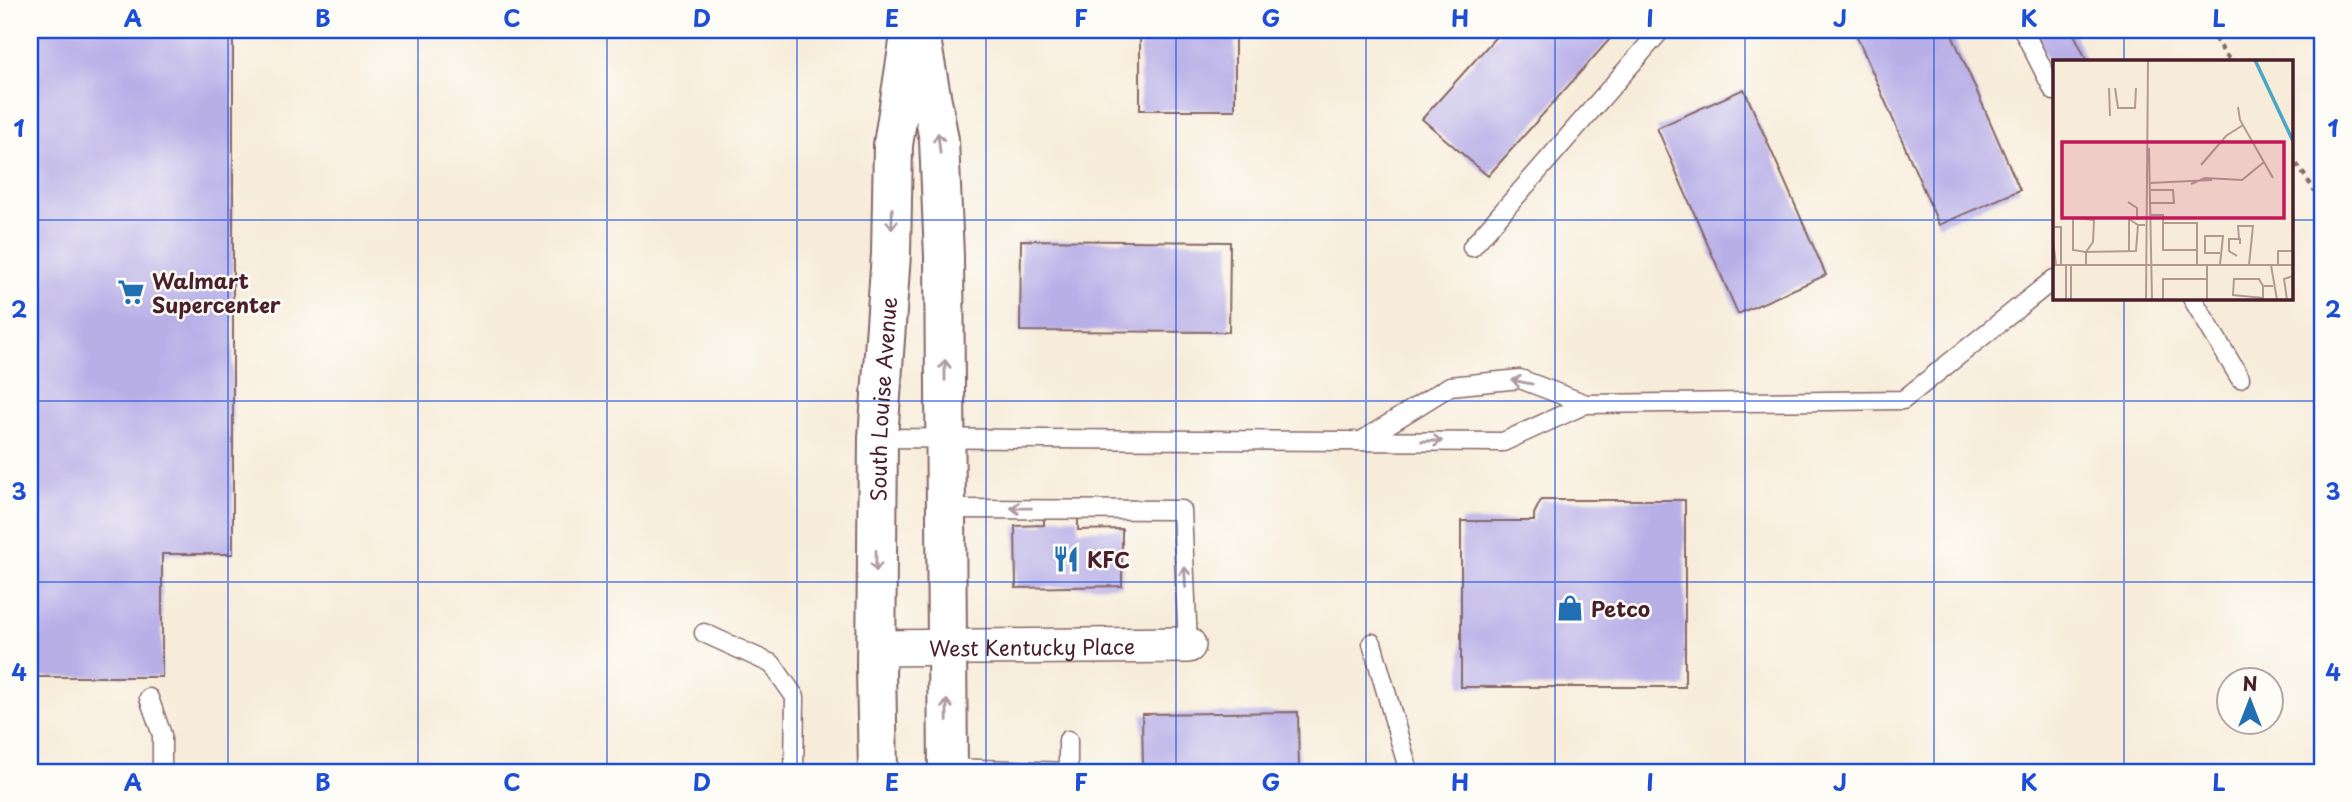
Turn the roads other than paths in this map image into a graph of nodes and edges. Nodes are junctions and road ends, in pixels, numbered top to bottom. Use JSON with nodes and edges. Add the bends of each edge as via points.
{"nodes":[{"id":1,"x":911,"y":30,"type":"edge"},
{"id":2,"x":919,"y":30,"type":"edge"},
{"id":3,"x":1661,"y":30,"type":"edge"},
{"id":4,"x":2023,"y":30,"type":"edge"},
{"id":5,"x":2053,"y":89,"type":"edge"},
{"id":6,"x":1472,"y":247,"type":"dead end"},
{"id":7,"x":2053,"y":280,"type":"edge"},
{"id":8,"x":2193,"y":299,"type":"edge"},
{"id":9,"x":2240,"y":378,"type":"dead end"},
{"id":10,"x":1587,"y":404,"type":"junction"},
{"id":11,"x":877,"y":438,"type":"junction"},
{"id":12,"x":946,"y":438,"type":"junction"},
{"id":13,"x":1363,"y":440,"type":"junction"},
{"id":14,"x":945,"y":509,"type":"junction"},
{"id":15,"x":704,"y":633,"type":"dead end"},
{"id":16,"x":1372,"y":643,"type":"dead end"},
{"id":17,"x":1188,"y":645,"type":"joint"},
{"id":18,"x":946,"y":647,"type":"junction"},
{"id":19,"x":876,"y":648,"type":"junction"},
{"id":20,"x":149,"y":698,"type":"dead end"},
{"id":21,"x":1068,"y":740,"type":"dead end"},
{"id":22,"x":948,"y":770,"type":"edge"},
{"id":23,"x":1068,"y":771,"type":"edge"},
{"id":24,"x":162,"y":772,"type":"edge"},
{"id":25,"x":794,"y":772,"type":"edge"},
{"id":26,"x":878,"y":772,"type":"edge"},
{"id":27,"x":1409,"y":772,"type":"edge"}],
"edges":[{"from":1,"to":11,"type":"main road","name":"South Louise Avenue","one_way":true,"via":[[893,145],[891,254]]},
{"from":12,"to":2,"type":"main road","one_way":true,"via":[[939,140]]},
{"from":3,"to":6,"type":"lane"},
{"from":4,"to":5,"type":"lane"},
{"from":7,"to":10,"type":"lane","via":[[1903,400]]},
{"from":8,"to":9,"type":"lane"},
{"from":13,"to":10,"type":"lane","one_way":true,"via":[[1503,442]]},
{"from":10,"to":13,"type":"lane","one_way":true,"via":[[1520,379],[1450,386]]},
{"from":11,"to":12,"type":"lane"},
{"from":11,"to":19,"type":"main road","name":"South Louise Avenue","one_way":true},
{"from":12,"to":13,"type":"lane"},
{"from":12,"to":14,"type":"main road"},
{"from":17,"to":14,"type":"lane","one_way":true,"via":[[1182,510]]},
{"from":14,"to":18,"type":"main road"},
{"from":15,"to":25,"type":"lane","via":[[772,664],[795,697]]},
{"from":16,"to":27,"type":"lane"},
{"from":17,"to":18,"type":"street","name":"West Kentucky Place"},
{"from":18,"to":19,"type":"street","name":"West Kentucky Place"},
{"from":22,"to":18,"type":"main road","one_way":true},
{"from":19,"to":26,"type":"main road","name":"South Louise Avenue"},
{"from":20,"to":24,"type":"lane","via":[[162,735]]},
{"from":21,"to":23,"type":"lane"},
{"from":22,"to":23,"type":"lane"}]}
